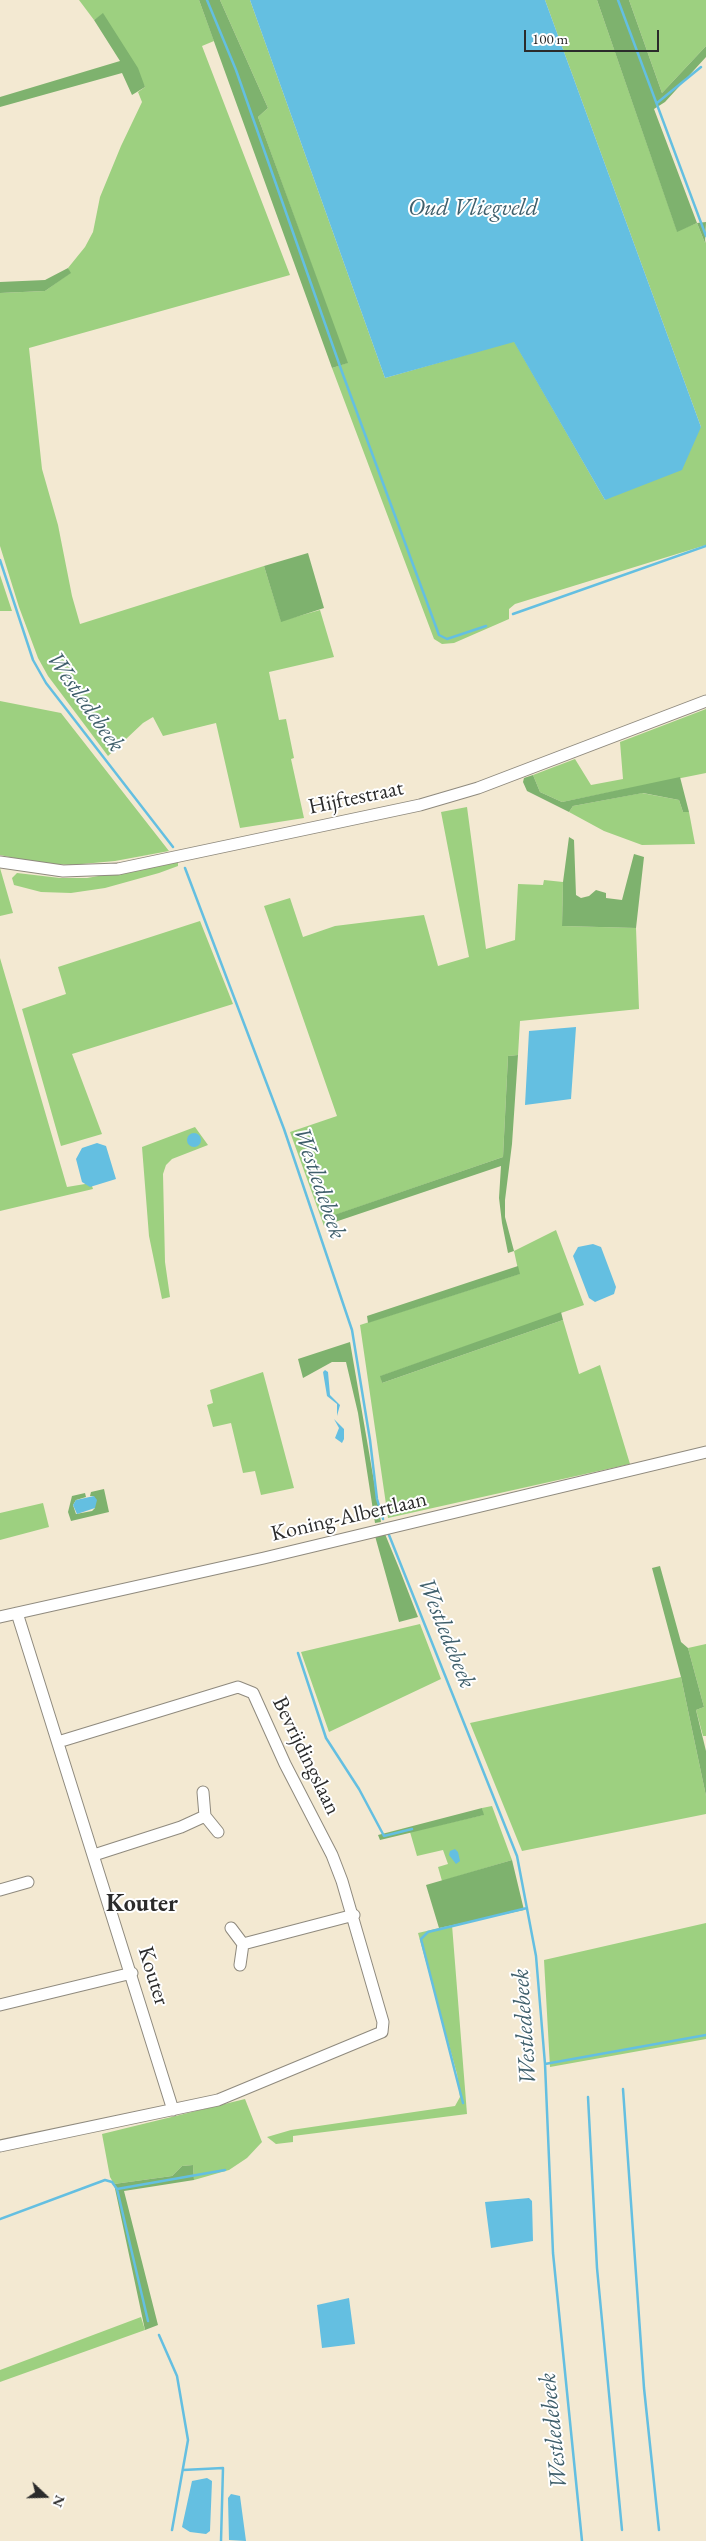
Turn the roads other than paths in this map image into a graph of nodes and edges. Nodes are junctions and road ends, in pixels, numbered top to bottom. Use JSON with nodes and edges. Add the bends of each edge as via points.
{"nodes":[{"id":1,"x":706,"y":701,"type":"edge"},
{"id":2,"x":0,"y":862,"type":"edge"},
{"id":3,"x":706,"y":1452,"type":"edge"},
{"id":4,"x":17,"y":1613,"type":"junction"},
{"id":5,"x":0,"y":1617,"type":"edge"},
{"id":6,"x":58,"y":1742,"type":"junction"},
{"id":7,"x":203,"y":1792,"type":"dead end"},
{"id":8,"x":205,"y":1816,"type":"junction"},
{"id":9,"x":218,"y":1832,"type":"dead end"},
{"id":10,"x":94,"y":1855,"type":"junction"},
{"id":11,"x":28,"y":1882,"type":"dead end"},
{"id":12,"x":0,"y":1890,"type":"edge"},
{"id":13,"x":354,"y":1916,"type":"junction"},
{"id":14,"x":231,"y":1928,"type":"dead end"},
{"id":15,"x":243,"y":1944,"type":"junction"},
{"id":16,"x":240,"y":1965,"type":"dead end"},
{"id":17,"x":132,"y":1973,"type":"junction"},
{"id":18,"x":0,"y":2005,"type":"edge"},
{"id":19,"x":173,"y":2110,"type":"junction"},
{"id":20,"x":0,"y":2146,"type":"edge"}],
"edges":[{"from":1,"to":2,"type":"street","name":"Hijftestraat","via":[[478,788],[420,805],[118,868],[62,872]]},
{"from":3,"to":4,"type":"street","name":"Koning-Albertlaan","via":[[264,1558]]},
{"from":4,"to":5,"type":"street","name":"Koning-Albertlaan"},
{"from":4,"to":6,"type":"street","name":"Kouter"},
{"from":6,"to":10,"type":"street","name":"Kouter"},
{"from":6,"to":13,"type":"street","name":"Bevrijdingslaan","via":[[238,1687],[249,1690],[332,1855]]},
{"from":7,"to":8,"type":"street"},
{"from":8,"to":9,"type":"street"},
{"from":8,"to":10,"type":"street"},
{"from":10,"to":17,"type":"street","name":"Kouter"},
{"from":11,"to":12,"type":"street"},
{"from":13,"to":15,"type":"street"},
{"from":13,"to":19,"type":"street","name":"Bevrijdingslaan","via":[[383,2022],[382,2032],[218,2100]]},
{"from":14,"to":15,"type":"street"},
{"from":15,"to":16,"type":"street"},
{"from":17,"to":18,"type":"street"},
{"from":17,"to":19,"type":"street","name":"Kouter"},
{"from":19,"to":20,"type":"street"}]}
